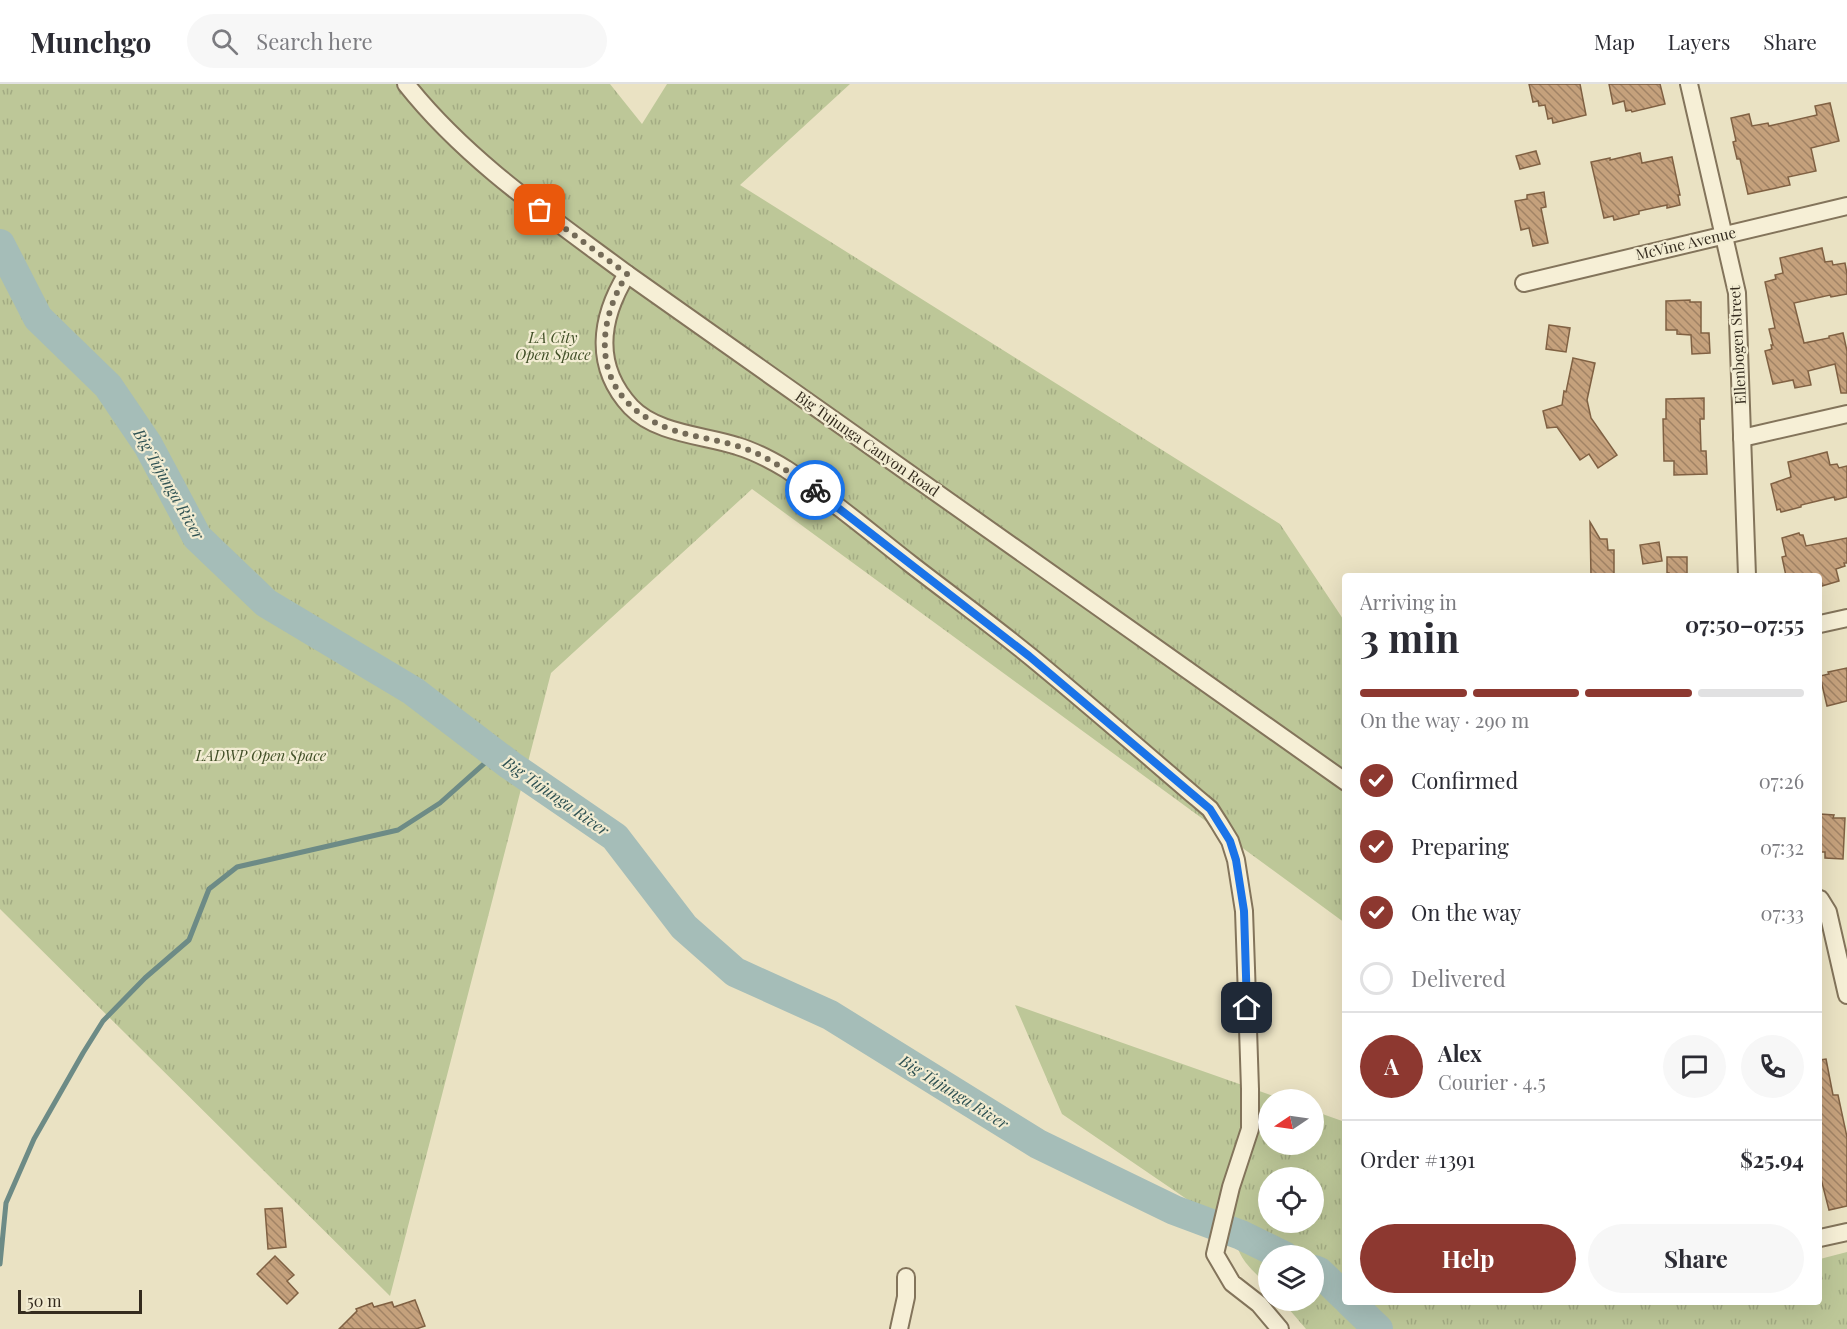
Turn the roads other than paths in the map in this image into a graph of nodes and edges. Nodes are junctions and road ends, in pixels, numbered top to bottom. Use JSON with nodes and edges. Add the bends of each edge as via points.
{"nodes":[{"id":1,"x":406,"y":84,"type":"edge"},
{"id":2,"x":1689,"y":84,"type":"edge"},
{"id":3,"x":1847,"y":206,"type":"edge"},
{"id":4,"x":1724,"y":235,"type":"junction"},
{"id":5,"x":627,"y":274,"type":"junction"},
{"id":6,"x":1524,"y":283,"type":"dead end"},
{"id":7,"x":1847,"y":414,"type":"edge"},
{"id":8,"x":1742,"y":438,"type":"junction"},
{"id":9,"x":1746,"y":573,"type":"edge"},
{"id":10,"x":1847,"y":618,"type":"edge"},
{"id":11,"x":1822,"y":624,"type":"edge"},
{"id":12,"x":1342,"y":779,"type":"edge"},
{"id":13,"x":1824,"y":905,"type":"edge"},
{"id":14,"x":1847,"y":995,"type":"edge"},
{"id":15,"x":1847,"y":1232,"type":"edge"},
{"id":16,"x":1822,"y":1238,"type":"edge"},
{"id":17,"x":906,"y":1277,"type":"dead end"},
{"id":18,"x":899,"y":1329,"type":"edge"},
{"id":19,"x":1280,"y":1329,"type":"edge"}],
"edges":[{"from":1,"to":5,"type":"street","name":"Big Tujunga Canyon Road","via":[[462,145],[540,210]]},
{"from":2,"to":4,"type":"street","name":"Ellenbogen Street"},
{"from":3,"to":4,"type":"street","name":"McVine Avenue"},
{"from":4,"to":6,"type":"street","name":"McVine Avenue"},
{"from":4,"to":8,"type":"street","name":"Ellenbogen Street","via":[[1738,304]]},
{"from":5,"to":12,"type":"street","name":"Big Tujunga Canyon Road"},
{"from":5,"to":19,"type":"street","via":[[610,308],[604,348],[608,370],[632,407],[643,417],[672,430],[736,445],[785,469],[1029,656],[1210,809],[1219,823],[1236,860],[1244,911],[1250,1129],[1215,1254],[1232,1283]]},
{"from":7,"to":8,"type":"street"},
{"from":8,"to":9,"type":"street","name":"Ellenbogen Street"},
{"from":10,"to":11,"type":"street"},
{"from":13,"to":14,"type":"street"},
{"from":15,"to":16,"type":"street"},
{"from":17,"to":18,"type":"street"}]}
